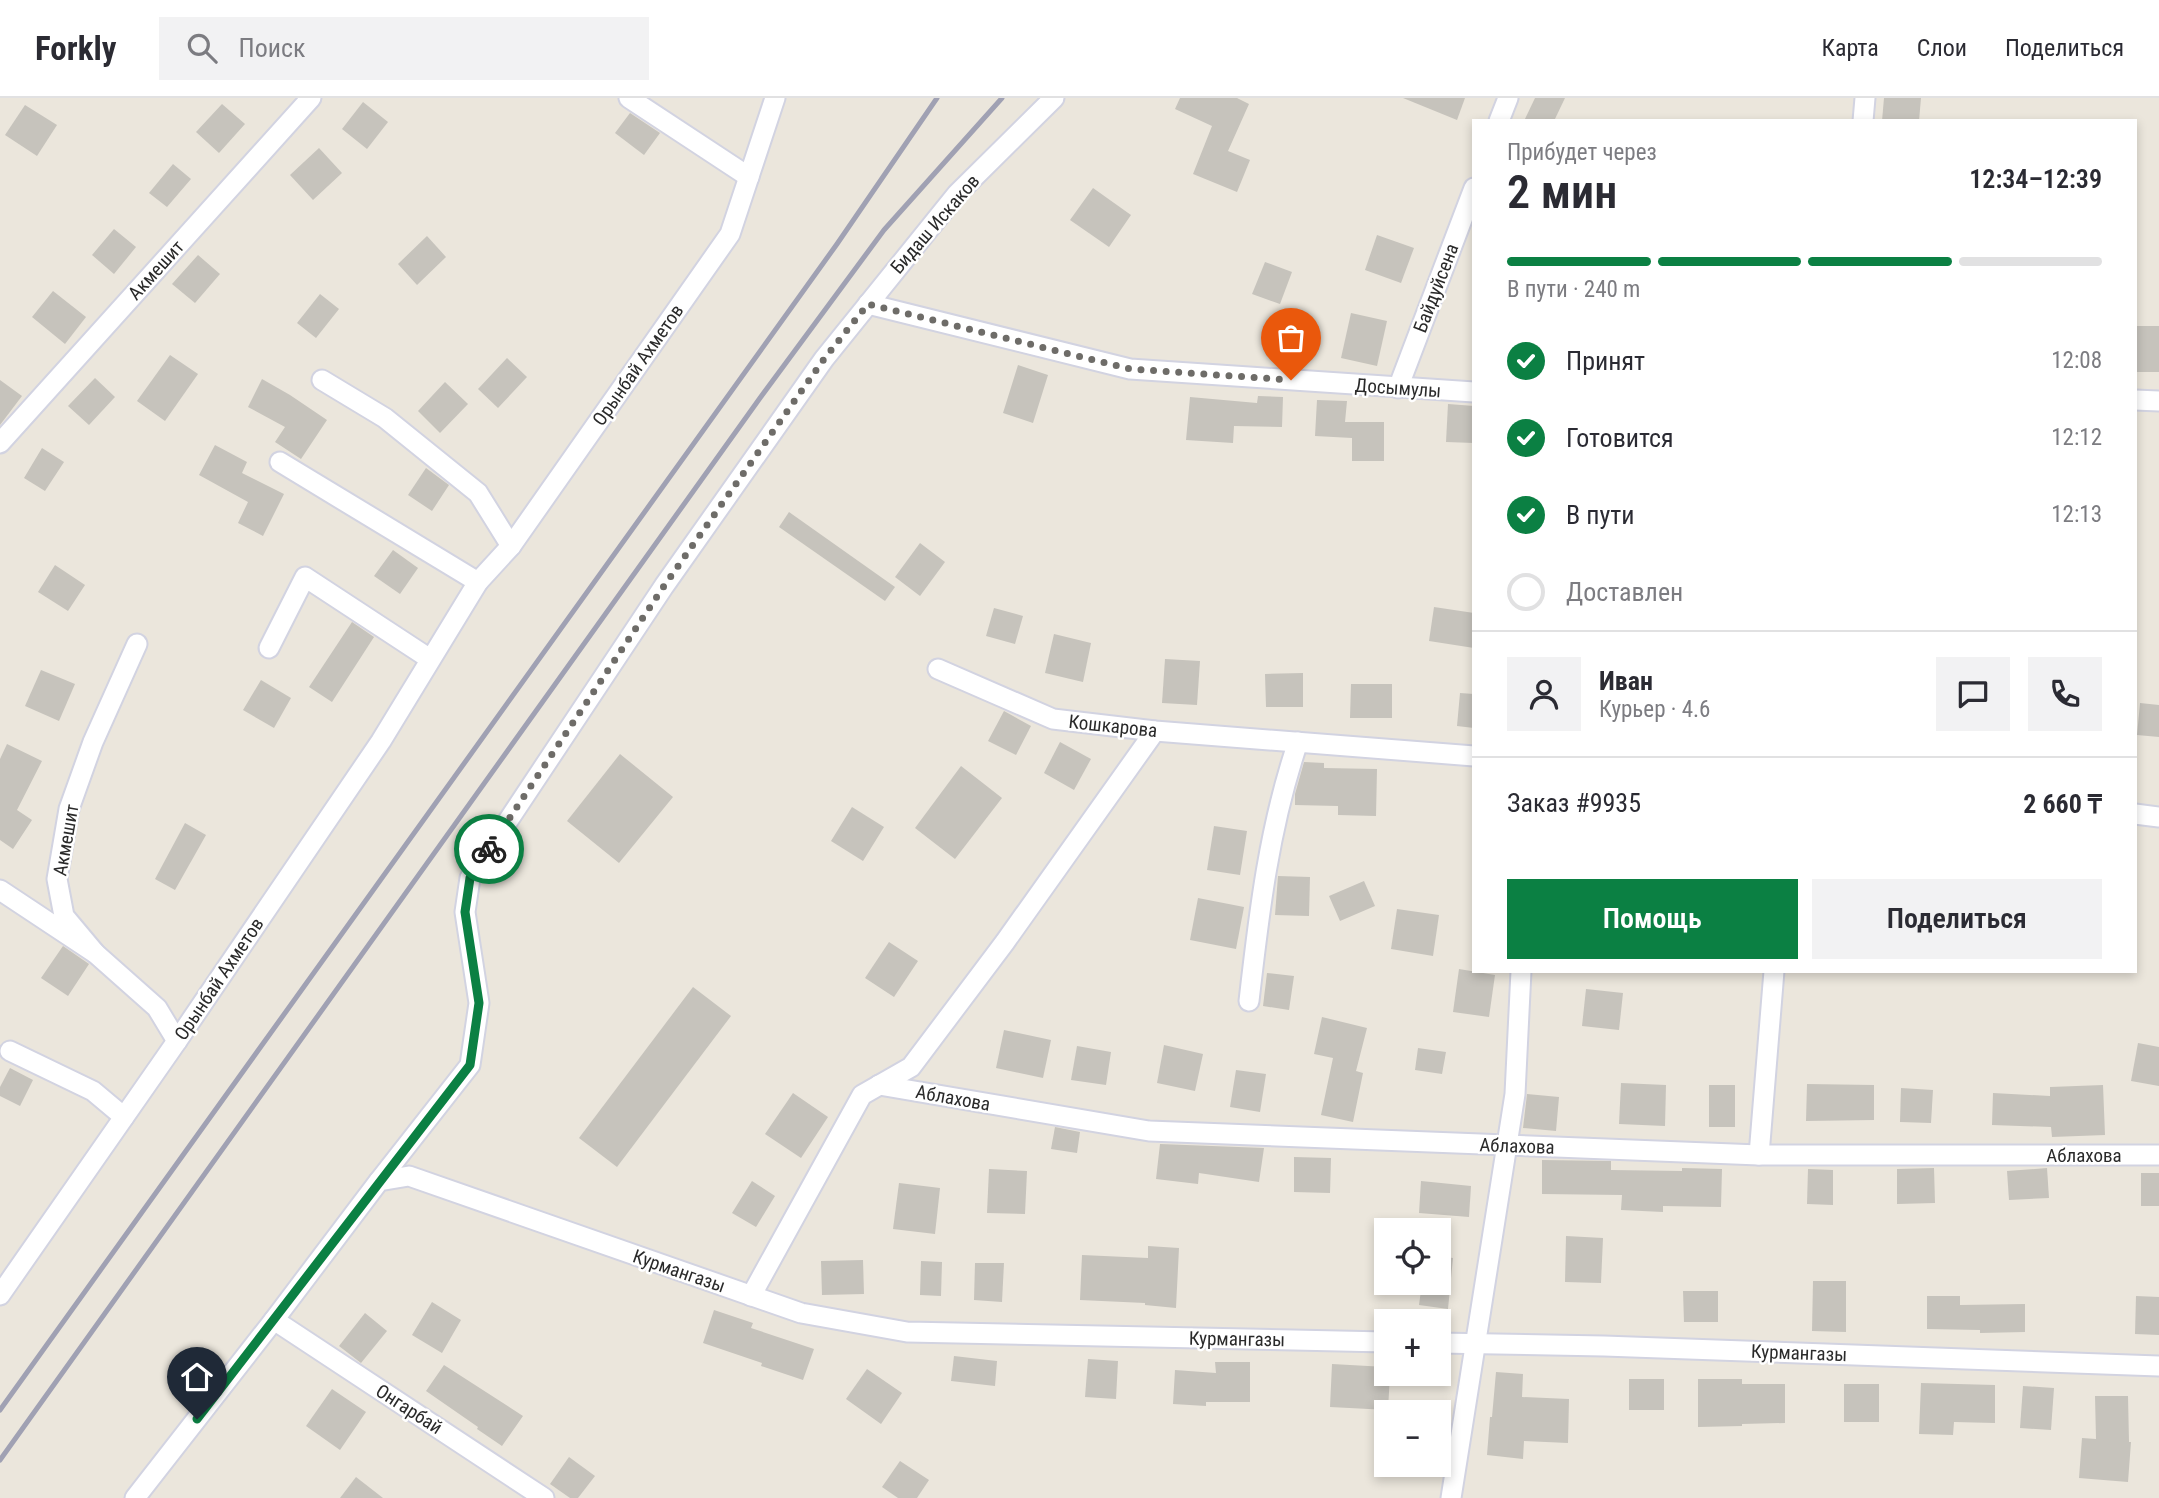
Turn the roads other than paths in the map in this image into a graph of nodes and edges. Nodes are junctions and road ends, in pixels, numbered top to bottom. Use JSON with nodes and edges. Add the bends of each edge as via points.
{"nodes":[{"id":1,"x":312,"y":98,"type":"edge"},
{"id":2,"x":629,"y":98,"type":"edge"},
{"id":3,"x":775,"y":98,"type":"edge"},
{"id":4,"x":1054,"y":98,"type":"edge"},
{"id":5,"x":1508,"y":98,"type":"edge"},
{"id":6,"x":1865,"y":98,"type":"edge"},
{"id":7,"x":1500,"y":119,"type":"edge"},
{"id":8,"x":1863,"y":119,"type":"edge"},
{"id":9,"x":748,"y":177,"type":"junction"},
{"id":10,"x":1472,"y":193,"type":"edge"},
{"id":11,"x":868,"y":304,"type":"junction"},
{"id":12,"x":322,"y":380,"type":"dead end"},
{"id":13,"x":1398,"y":388,"type":"junction"},
{"id":14,"x":1472,"y":392,"type":"edge"},
{"id":15,"x":2137,"y":400,"type":"edge"},
{"id":16,"x":2159,"y":401,"type":"edge"},
{"id":17,"x":0,"y":443,"type":"edge"},
{"id":18,"x":280,"y":462,"type":"dead end"},
{"id":19,"x":511,"y":545,"type":"junction"},
{"id":20,"x":478,"y":582,"type":"junction"},
{"id":21,"x":137,"y":644,"type":"dead end"},
{"id":22,"x":269,"y":648,"type":"dead end"},
{"id":23,"x":430,"y":659,"type":"junction"},
{"id":24,"x":938,"y":669,"type":"dead end"},
{"id":25,"x":1155,"y":731,"type":"junction"},
{"id":26,"x":1298,"y":743,"type":"junction"},
{"id":27,"x":1472,"y":756,"type":"edge"},
{"id":28,"x":2137,"y":814,"type":"edge"},
{"id":29,"x":2159,"y":817,"type":"edge"},
{"id":30,"x":0,"y":890,"type":"edge"},
{"id":31,"x":95,"y":953,"type":"junction"},
{"id":32,"x":1521,"y":973,"type":"edge"},
{"id":33,"x":1774,"y":973,"type":"edge"},
{"id":34,"x":1249,"y":1001,"type":"dead end"},
{"id":35,"x":177,"y":1041,"type":"junction"},
{"id":36,"x":10,"y":1051,"type":"dead end"},
{"id":37,"x":879,"y":1085,"type":"junction"},
{"id":38,"x":124,"y":1117,"type":"junction"},
{"id":39,"x":1506,"y":1146,"type":"junction"},
{"id":40,"x":2159,"y":1154,"type":"edge"},
{"id":41,"x":1759,"y":1155,"type":"junction"},
{"id":42,"x":379,"y":1181,"type":"junction"},
{"id":43,"x":0,"y":1295,"type":"edge"},
{"id":44,"x":751,"y":1296,"type":"junction"},
{"id":45,"x":275,"y":1320,"type":"junction"},
{"id":46,"x":1374,"y":1342,"type":"edge"},
{"id":47,"x":1451,"y":1343,"type":"edge"},
{"id":48,"x":1475,"y":1343,"type":"junction"},
{"id":49,"x":2159,"y":1366,"type":"edge"},
{"id":50,"x":135,"y":1498,"type":"edge"},
{"id":51,"x":544,"y":1498,"type":"edge"},
{"id":52,"x":1451,"y":1498,"type":"edge"}],
"edges":[{"from":1,"to":17,"type":"street","name":"Акмешит"},
{"from":2,"to":9,"type":"street"},
{"from":3,"to":9,"type":"street","name":"Орынбай Ахметов"},
{"from":4,"to":11,"type":"street","name":"Бидаш Искаков","via":[[957,194]]},
{"from":5,"to":7,"type":"street"},
{"from":6,"to":8,"type":"street"},
{"from":9,"to":19,"type":"street","name":"Орынбай Ахметов","via":[[730,234]]},
{"from":10,"to":13,"type":"street","name":"Байдуйсена"},
{"from":11,"to":13,"type":"street","name":"Досымулы","via":[[1130,369]]},
{"from":11,"to":42,"type":"street","name":"Бидаш Искаков","via":[[672,575],[470,878],[465,912],[479,1003],[470,1065]]},
{"from":12,"to":19,"type":"street","via":[[385,418],[478,493]]},
{"from":13,"to":14,"type":"street","name":"Досымулы"},
{"from":15,"to":16,"type":"street"},
{"from":18,"to":20,"type":"street"},
{"from":19,"to":20,"type":"street","name":"Орынбай Ахметов"},
{"from":20,"to":23,"type":"street","name":"Орынбай Ахметов"},
{"from":21,"to":31,"type":"street","name":"Акмешит","via":[[69,809],[57,879],[64,916]]},
{"from":22,"to":23,"type":"street","via":[[305,577]]},
{"from":23,"to":35,"type":"street","name":"Орынбай Ахметов","via":[[381,741]]},
{"from":24,"to":25,"type":"street","name":"Кошкарова","via":[[1052,719]]},
{"from":25,"to":26,"type":"street","name":"Кошкарова"},
{"from":25,"to":37,"type":"street","via":[[911,1067]]},
{"from":26,"to":27,"type":"street","name":"Кошкарова"},
{"from":26,"to":34,"type":"street","via":[[1283,787],[1261,899]]},
{"from":28,"to":29,"type":"street"},
{"from":30,"to":31,"type":"street","name":"Акмешит"},
{"from":31,"to":35,"type":"street","name":"Акмешит","via":[[157,1007]]},
{"from":32,"to":39,"type":"street","via":[[1514,1094]]},
{"from":33,"to":41,"type":"street"},
{"from":35,"to":38,"type":"street","name":"Орынбай Ахметов"},
{"from":36,"to":38,"type":"street","via":[[93,1091]]},
{"from":37,"to":39,"type":"street","name":"Аблахова","via":[[1149,1131]]},
{"from":37,"to":44,"type":"street","via":[[862,1095]]},
{"from":38,"to":43,"type":"street","name":"Орынбай Ахметов"},
{"from":39,"to":41,"type":"street","name":"Аблахова"},
{"from":39,"to":48,"type":"street"},
{"from":40,"to":41,"type":"street","name":"Аблахова"},
{"from":42,"to":44,"type":"street","name":"Курмангазы","via":[[409,1176]]},
{"from":42,"to":45,"type":"street"},
{"from":44,"to":46,"type":"street","name":"Курмангазы","via":[[801,1314],[907,1332]]},
{"from":45,"to":50,"type":"street"},
{"from":45,"to":51,"type":"street","name":"Онгарбай"},
{"from":47,"to":48,"type":"street","name":"Курмангазы"},
{"from":48,"to":49,"type":"street","name":"Курмангазы"},
{"from":48,"to":52,"type":"street"}]}
